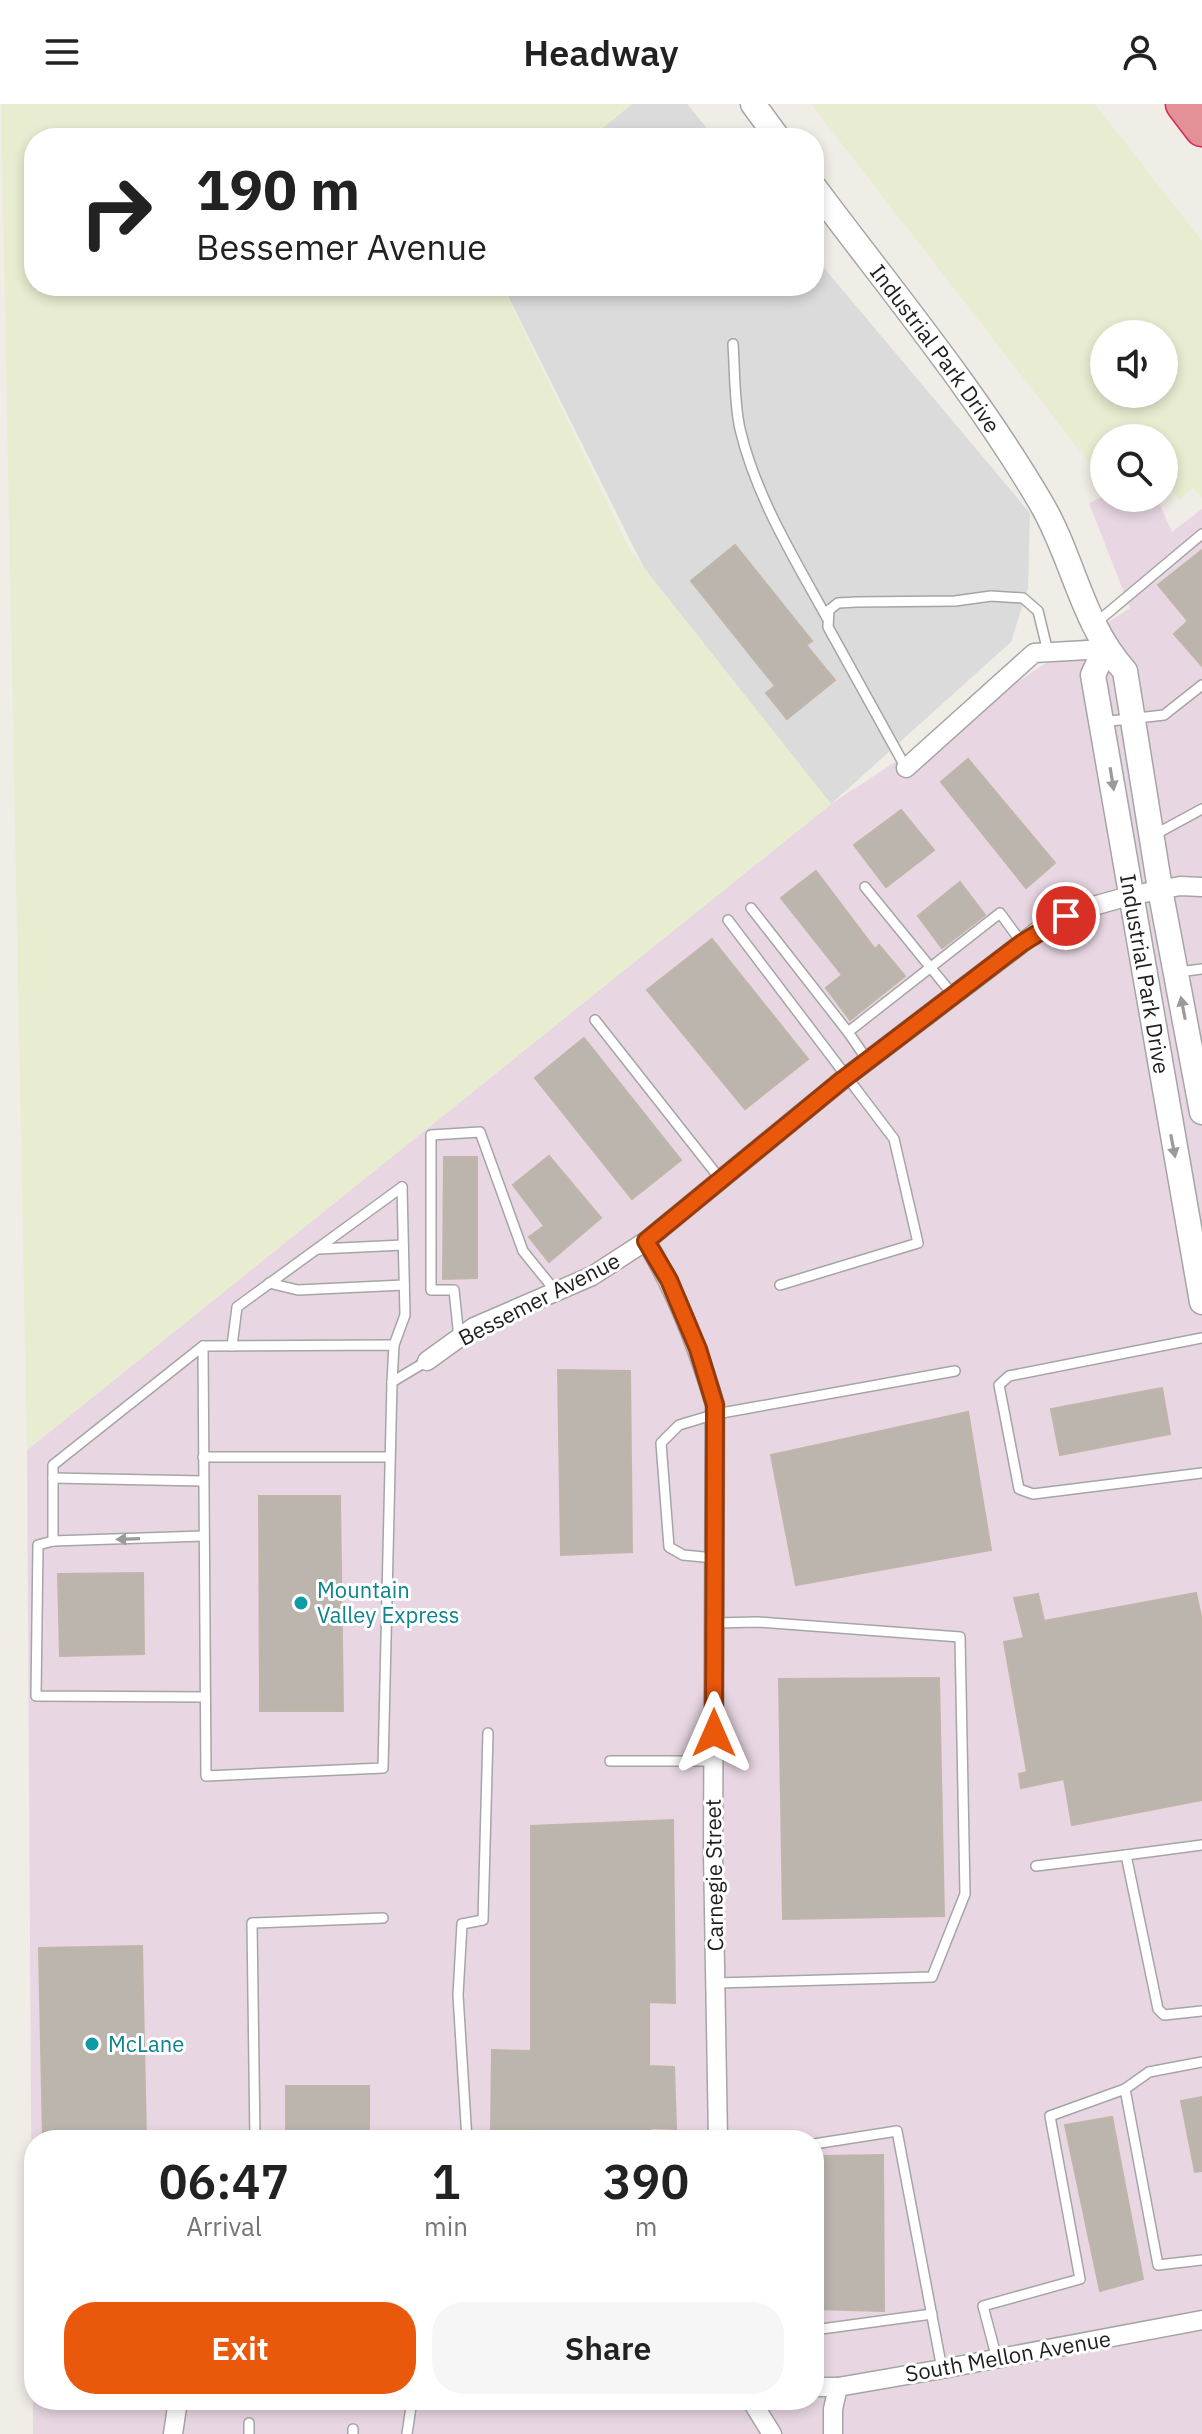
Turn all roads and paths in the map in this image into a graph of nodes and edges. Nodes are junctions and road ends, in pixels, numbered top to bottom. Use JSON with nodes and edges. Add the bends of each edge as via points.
{"nodes":[{"id":1,"x":753,"y":104,"type":"edge"},
{"id":2,"x":1183,"y":104,"type":"edge"},
{"id":3,"x":771,"y":128,"type":"edge"},
{"id":4,"x":1202,"y":129,"type":"edge"},
{"id":5,"x":824,"y":200,"type":"edge"},
{"id":6,"x":733,"y":344,"type":"dead end"},
{"id":7,"x":1202,"y":534,"type":"edge"},
{"id":8,"x":827,"y":618,"type":"junction"},
{"id":9,"x":1094,"y":624,"type":"junction"},
{"id":10,"x":1105,"y":649,"type":"junction"},
{"id":11,"x":1048,"y":652,"type":"junction"},
{"id":12,"x":1202,"y":685,"type":"edge"},
{"id":13,"x":1133,"y":717,"type":"junction"},
{"id":14,"x":1102,"y":722,"type":"junction"},
{"id":15,"x":906,"y":768,"type":"joint"},
{"id":16,"x":1202,"y":809,"type":"edge"},
{"id":17,"x":1154,"y":835,"type":"junction"},
{"id":18,"x":865,"y":887,"type":"dead end"},
{"id":19,"x":1202,"y":887,"type":"edge"},
{"id":20,"x":1160,"y":889,"type":"junction"},
{"id":21,"x":1129,"y":896,"type":"junction"},
{"id":22,"x":751,"y":908,"type":"dead end"},
{"id":23,"x":728,"y":920,"type":"dead end"},
{"id":24,"x":1022,"y":943,"type":"junction"},
{"id":25,"x":930,"y":968,"type":"junction"},
{"id":26,"x":1202,"y":969,"type":"edge"},
{"id":27,"x":1176,"y":972,"type":"junction"},
{"id":28,"x":953,"y":995,"type":"junction"},
{"id":29,"x":595,"y":1020,"type":"dead end"},
{"id":30,"x":848,"y":1032,"type":"junction"},
{"id":31,"x":868,"y":1061,"type":"junction"},
{"id":32,"x":848,"y":1077,"type":"junction"},
{"id":33,"x":1189,"y":1106,"type":"edge"},
{"id":34,"x":721,"y":1180,"type":"junction"},
{"id":35,"x":646,"y":1241,"type":"junction"},
{"id":36,"x":403,"y":1245,"type":"junction"},
{"id":37,"x":316,"y":1249,"type":"junction"},
{"id":38,"x":269,"y":1283,"type":"junction"},
{"id":39,"x":404,"y":1285,"type":"junction"},
{"id":40,"x":780,"y":1285,"type":"dead end"},
{"id":41,"x":557,"y":1293,"type":"junction"},
{"id":42,"x":1202,"y":1302,"type":"edge"},
{"id":43,"x":459,"y":1338,"type":"junction"},
{"id":44,"x":1202,"y":1338,"type":"edge"},
{"id":45,"x":394,"y":1345,"type":"junction"},
{"id":46,"x":203,"y":1346,"type":"junction"},
{"id":47,"x":232,"y":1346,"type":"junction"},
{"id":48,"x":427,"y":1361,"type":"joint"},
{"id":49,"x":955,"y":1371,"type":"dead end"},
{"id":50,"x":392,"y":1382,"type":"junction"},
{"id":51,"x":716,"y":1414,"type":"junction"},
{"id":52,"x":203,"y":1457,"type":"junction"},
{"id":53,"x":389,"y":1457,"type":"junction"},
{"id":54,"x":1202,"y":1473,"type":"edge"},
{"id":55,"x":53,"y":1478,"type":"junction"},
{"id":56,"x":203,"y":1481,"type":"junction"},
{"id":57,"x":203,"y":1536,"type":"junction"},
{"id":58,"x":53,"y":1541,"type":"junction"},
{"id":59,"x":714,"y":1558,"type":"junction"},
{"id":60,"x":714,"y":1623,"type":"junction"},
{"id":61,"x":205,"y":1697,"type":"junction"},
{"id":62,"x":488,"y":1733,"type":"dead end"},
{"id":63,"x":610,"y":1761,"type":"dead end"},
{"id":64,"x":713,"y":1761,"type":"junction"},
{"id":65,"x":1202,"y":1845,"type":"edge"},
{"id":66,"x":1126,"y":1855,"type":"junction"},
{"id":67,"x":1036,"y":1866,"type":"dead end"},
{"id":68,"x":383,"y":1918,"type":"dead end"},
{"id":69,"x":715,"y":1983,"type":"junction"},
{"id":70,"x":1202,"y":2011,"type":"edge"},
{"id":71,"x":1202,"y":2062,"type":"edge"},
{"id":72,"x":1125,"y":2089,"type":"junction"},
{"id":73,"x":255,"y":2130,"type":"edge"},
{"id":74,"x":466,"y":2130,"type":"edge"},
{"id":75,"x":718,"y":2130,"type":"edge"},
{"id":76,"x":824,"y":2142,"type":"edge"},
{"id":77,"x":1202,"y":2260,"type":"edge"},
{"id":78,"x":932,"y":2314,"type":"junction"},
{"id":79,"x":1202,"y":2320,"type":"edge"},
{"id":80,"x":824,"y":2329,"type":"edge"},
{"id":81,"x":997,"y":2359,"type":"junction"},
{"id":82,"x":942,"y":2369,"type":"junction"},
{"id":83,"x":824,"y":2387,"type":"edge"},
{"id":84,"x":838,"y":2387,"type":"junction"},
{"id":85,"x":177,"y":2410,"type":"edge"},
{"id":86,"x":411,"y":2410,"type":"edge"},
{"id":87,"x":757,"y":2410,"type":"edge"},
{"id":88,"x":249,"y":2423,"type":"dead end"},
{"id":89,"x":173,"y":2434,"type":"edge"},
{"id":90,"x":249,"y":2434,"type":"edge"},
{"id":91,"x":407,"y":2434,"type":"edge"},
{"id":92,"x":772,"y":2434,"type":"edge"},
{"id":93,"x":833,"y":2434,"type":"edge"}],
"edges":[{"from":1,"to":3,"type":"street"},
{"from":2,"to":4,"type":"highway"},
{"from":5,"to":9,"type":"street","name":"Industrial Park Drive","via":[[993,428],[1043,505]]},
{"from":6,"to":8,"type":"lane","via":[[745,447],[769,511]]},
{"from":7,"to":9,"type":"lane"},
{"from":8,"to":11,"type":"lane","via":[[838,603],[1023,598],[1038,611]]},
{"from":8,"to":15,"type":"lane"},
{"from":9,"to":10,"type":"street","name":"Industrial Park Drive"},
{"from":10,"to":11,"type":"street"},
{"from":10,"to":13,"type":"street","name":"Industrial Park Drive","via":[[1125,671]]},
{"from":10,"to":14,"type":"street","name":"Industrial Park Drive","via":[[1093,675]]},
{"from":11,"to":15,"type":"street","via":[[1034,653]]},
{"from":12,"to":13,"type":"lane","via":[[1164,715]]},
{"from":13,"to":14,"type":"lane"},
{"from":13,"to":17,"type":"street","name":"Industrial Park Drive"},
{"from":14,"to":21,"type":"street","name":"Industrial Park Drive","one_way":true},
{"from":16,"to":17,"type":"lane"},
{"from":17,"to":20,"type":"street","name":"Industrial Park Drive"},
{"from":18,"to":25,"type":"lane"},
{"from":19,"to":20,"type":"street","name":"Bessemer Avenue"},
{"from":20,"to":21,"type":"street","name":"Bessemer Avenue"},
{"from":20,"to":27,"type":"street","name":"Industrial Park Drive"},
{"from":21,"to":24,"type":"street","name":"Bessemer Avenue","via":[[1066,916]]},
{"from":21,"to":33,"type":"street","name":"Industrial Park Drive"},
{"from":22,"to":30,"type":"lane"},
{"from":23,"to":32,"type":"lane"},
{"from":24,"to":25,"type":"lane","via":[[1000,913]]},
{"from":24,"to":28,"type":"street","name":"Bessemer Avenue"},
{"from":25,"to":28,"type":"lane"},
{"from":25,"to":30,"type":"lane"},
{"from":26,"to":27,"type":"lane"},
{"from":33,"to":27,"type":"street","name":"Industrial Park Drive","one_way":true},
{"from":28,"to":31,"type":"street","name":"Bessemer Avenue"},
{"from":29,"to":34,"type":"lane"},
{"from":30,"to":31,"type":"lane"},
{"from":31,"to":32,"type":"street","name":"Bessemer Avenue"},
{"from":32,"to":34,"type":"street","name":"Bessemer Avenue"},
{"from":32,"to":40,"type":"lane","via":[[894,1139],[918,1243]]},
{"from":33,"to":42,"type":"street","name":"Industrial Park Drive","one_way":true},
{"from":34,"to":35,"type":"street","name":"Bessemer Avenue"},
{"from":35,"to":41,"type":"street","name":"Bessemer Avenue"},
{"from":35,"to":51,"type":"street","name":"Carnegie Street","via":[[698,1349]]},
{"from":36,"to":37,"type":"lane"},
{"from":36,"to":37,"type":"lane","via":[[402,1187]]},
{"from":36,"to":39,"type":"lane"},
{"from":37,"to":38,"type":"lane"},
{"from":38,"to":39,"type":"lane","via":[[298,1290]]},
{"from":38,"to":47,"type":"lane","via":[[237,1307]]},
{"from":39,"to":45,"type":"lane","via":[[405,1315]]},
{"from":41,"to":43,"type":"street","name":"Bessemer Avenue"},
{"from":41,"to":43,"type":"lane","via":[[523,1251],[480,1132],[431,1135],[431,1290],[454,1290]]},
{"from":43,"to":48,"type":"street","name":"Bessemer Avenue"},
{"from":44,"to":54,"type":"lane","via":[[1009,1376],[999,1385],[1019,1489],[1033,1494]]},
{"from":45,"to":47,"type":"lane"},
{"from":45,"to":50,"type":"lane"},
{"from":46,"to":47,"type":"lane"},
{"from":46,"to":52,"type":"lane"},
{"from":46,"to":55,"type":"lane","via":[[53,1465]]},
{"from":48,"to":50,"type":"lane"},
{"from":49,"to":51,"type":"lane"},
{"from":50,"to":53,"type":"lane"},
{"from":51,"to":59,"type":"street","name":"Carnegie Street"},
{"from":51,"to":59,"type":"lane","via":[[679,1425],[661,1443],[669,1547],[683,1555]]},
{"from":52,"to":53,"type":"lane"},
{"from":52,"to":56,"type":"lane"},
{"from":53,"to":61,"type":"lane","via":[[383,1768],[206,1776]]},
{"from":55,"to":56,"type":"lane"},
{"from":55,"to":58,"type":"lane"},
{"from":56,"to":57,"type":"lane"},
{"from":57,"to":58,"type":"lane","one_way":true},
{"from":57,"to":61,"type":"lane"},
{"from":58,"to":61,"type":"lane","via":[[38,1545],[36,1696]]},
{"from":59,"to":60,"type":"street","name":"Carnegie Street"},
{"from":60,"to":64,"type":"street","name":"Carnegie Street"},
{"from":60,"to":69,"type":"lane","via":[[960,1637],[965,1894],[932,1977]]},
{"from":62,"to":74,"type":"lane","via":[[483,1920],[462,1924],[458,1995]]},
{"from":63,"to":64,"type":"lane"},
{"from":64,"to":69,"type":"street","name":"Carnegie Street"},
{"from":65,"to":66,"type":"lane"},
{"from":66,"to":67,"type":"lane"},
{"from":66,"to":70,"type":"lane","via":[[1158,2009],[1164,2015]]},
{"from":68,"to":73,"type":"lane","via":[[252,1923]]},
{"from":69,"to":75,"type":"street","name":"Carnegie Street"},
{"from":71,"to":72,"type":"lane","via":[[1149,2072]]},
{"from":72,"to":77,"type":"lane","via":[[1158,2265]]},
{"from":72,"to":81,"type":"lane","via":[[1050,2116],[1080,2279],[983,2306]]},
{"from":76,"to":78,"type":"lane","via":[[897,2131]]},
{"from":78,"to":80,"type":"lane"},
{"from":78,"to":82,"type":"lane"},
{"from":79,"to":81,"type":"street","name":"South Mellon Avenue"},
{"from":81,"to":82,"type":"street","name":"South Mellon Avenue"},
{"from":82,"to":84,"type":"street","name":"South Mellon Avenue"},
{"from":83,"to":84,"type":"street","name":"South Mellon Avenue"},
{"from":84,"to":93,"type":"street"},
{"from":85,"to":89,"type":"street"},
{"from":86,"to":91,"type":"lane"},
{"from":87,"to":92,"type":"street"},
{"from":88,"to":90,"type":"lane"}]}
